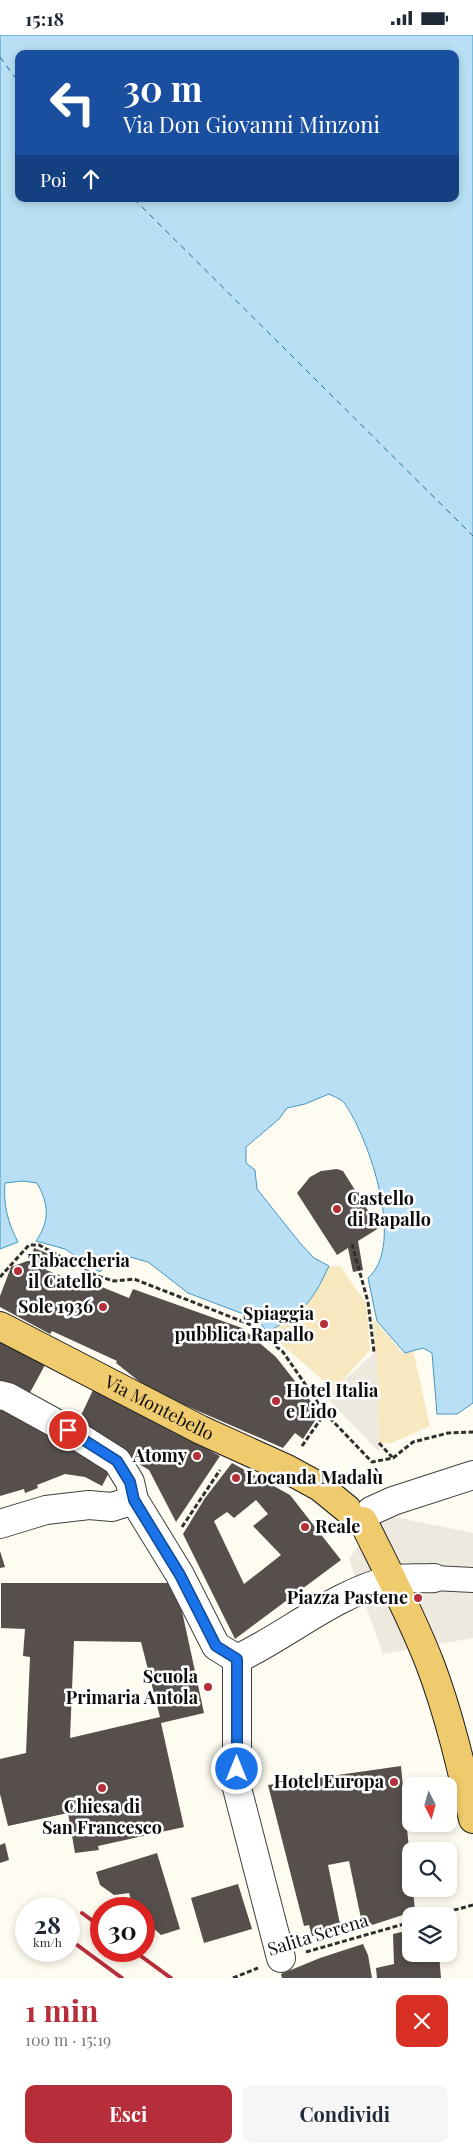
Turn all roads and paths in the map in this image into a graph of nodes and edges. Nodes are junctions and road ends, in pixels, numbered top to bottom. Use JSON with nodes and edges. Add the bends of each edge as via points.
{"nodes":[{"id":1,"x":352,"y":1244,"type":"dead end"},
{"id":2,"x":0,"y":1277,"type":"edge"},
{"id":3,"x":0,"y":1326,"type":"edge"},
{"id":4,"x":374,"y":1352,"type":"dead end"},
{"id":5,"x":0,"y":1395,"type":"edge"},
{"id":6,"x":325,"y":1413,"type":"junction"},
{"id":7,"x":473,"y":1432,"type":"edge"},
{"id":8,"x":379,"y":1443,"type":"dead end"},
{"id":9,"x":236,"y":1446,"type":"junction"},
{"id":10,"x":393,"y":1458,"type":"junction"},
{"id":11,"x":287,"y":1469,"type":"junction"},
{"id":12,"x":473,"y":1475,"type":"edge"},
{"id":13,"x":134,"y":1500,"type":"junction"},
{"id":14,"x":366,"y":1507,"type":"junction"},
{"id":15,"x":0,"y":1524,"type":"edge"},
{"id":16,"x":164,"y":1548,"type":"junction"},
{"id":17,"x":434,"y":1578,"type":"joint"},
{"id":18,"x":392,"y":1580,"type":"junction"},
{"id":19,"x":473,"y":1580,"type":"edge"},
{"id":20,"x":237,"y":1659,"type":"junction"},
{"id":21,"x":473,"y":1819,"type":"edge"},
{"id":22,"x":473,"y":1905,"type":"edge"},
{"id":23,"x":457,"y":1909,"type":"edge"},
{"id":24,"x":402,"y":1925,"type":"edge"},
{"id":25,"x":277,"y":1960,"type":"junction"},
{"id":26,"x":233,"y":1978,"type":"edge"}],
"edges":[{"from":1,"to":4,"type":"path","via":[[368,1302]]},
{"from":2,"to":6,"type":"path","via":[[29,1245],[39,1245],[97,1276],[114,1281],[134,1279],[221,1312],[249,1324],[283,1352]]},
{"from":3,"to":9,"type":"main road","name":"Via Montebello"},
{"from":5,"to":13,"type":"street","via":[[68,1430],[117,1461],[130,1482]]},
{"from":6,"to":10,"type":"path","via":[[372,1462]]},
{"from":6,"to":11,"type":"path"},
{"from":7,"to":10,"type":"path","via":[[448,1433],[413,1442]]},
{"from":8,"to":10,"type":"path"},
{"from":9,"to":11,"type":"main road","name":"Via Montebello"},
{"from":9,"to":16,"type":"path"},
{"from":11,"to":14,"type":"main road","name":"Via Montebello"},
{"from":12,"to":14,"type":"street"},
{"from":13,"to":15,"type":"street","via":[[112,1507],[89,1505],[46,1510]]},
{"from":13,"to":16,"type":"street"},
{"from":14,"to":18,"type":"main road"},
{"from":16,"to":20,"type":"street","via":[[216,1646]]},
{"from":17,"to":18,"type":"street"},
{"from":17,"to":19,"type":"street"},
{"from":18,"to":20,"type":"street","via":[[350,1595]]},
{"from":18,"to":21,"type":"main road","via":[[430,1664],[452,1730]]},
{"from":20,"to":25,"type":"street","via":[[237,1787]]},
{"from":22,"to":23,"type":"path"},
{"from":24,"to":25,"type":"path","name":"Salita Serena"},
{"from":25,"to":26,"type":"path","name":"Salita Serena"}]}
